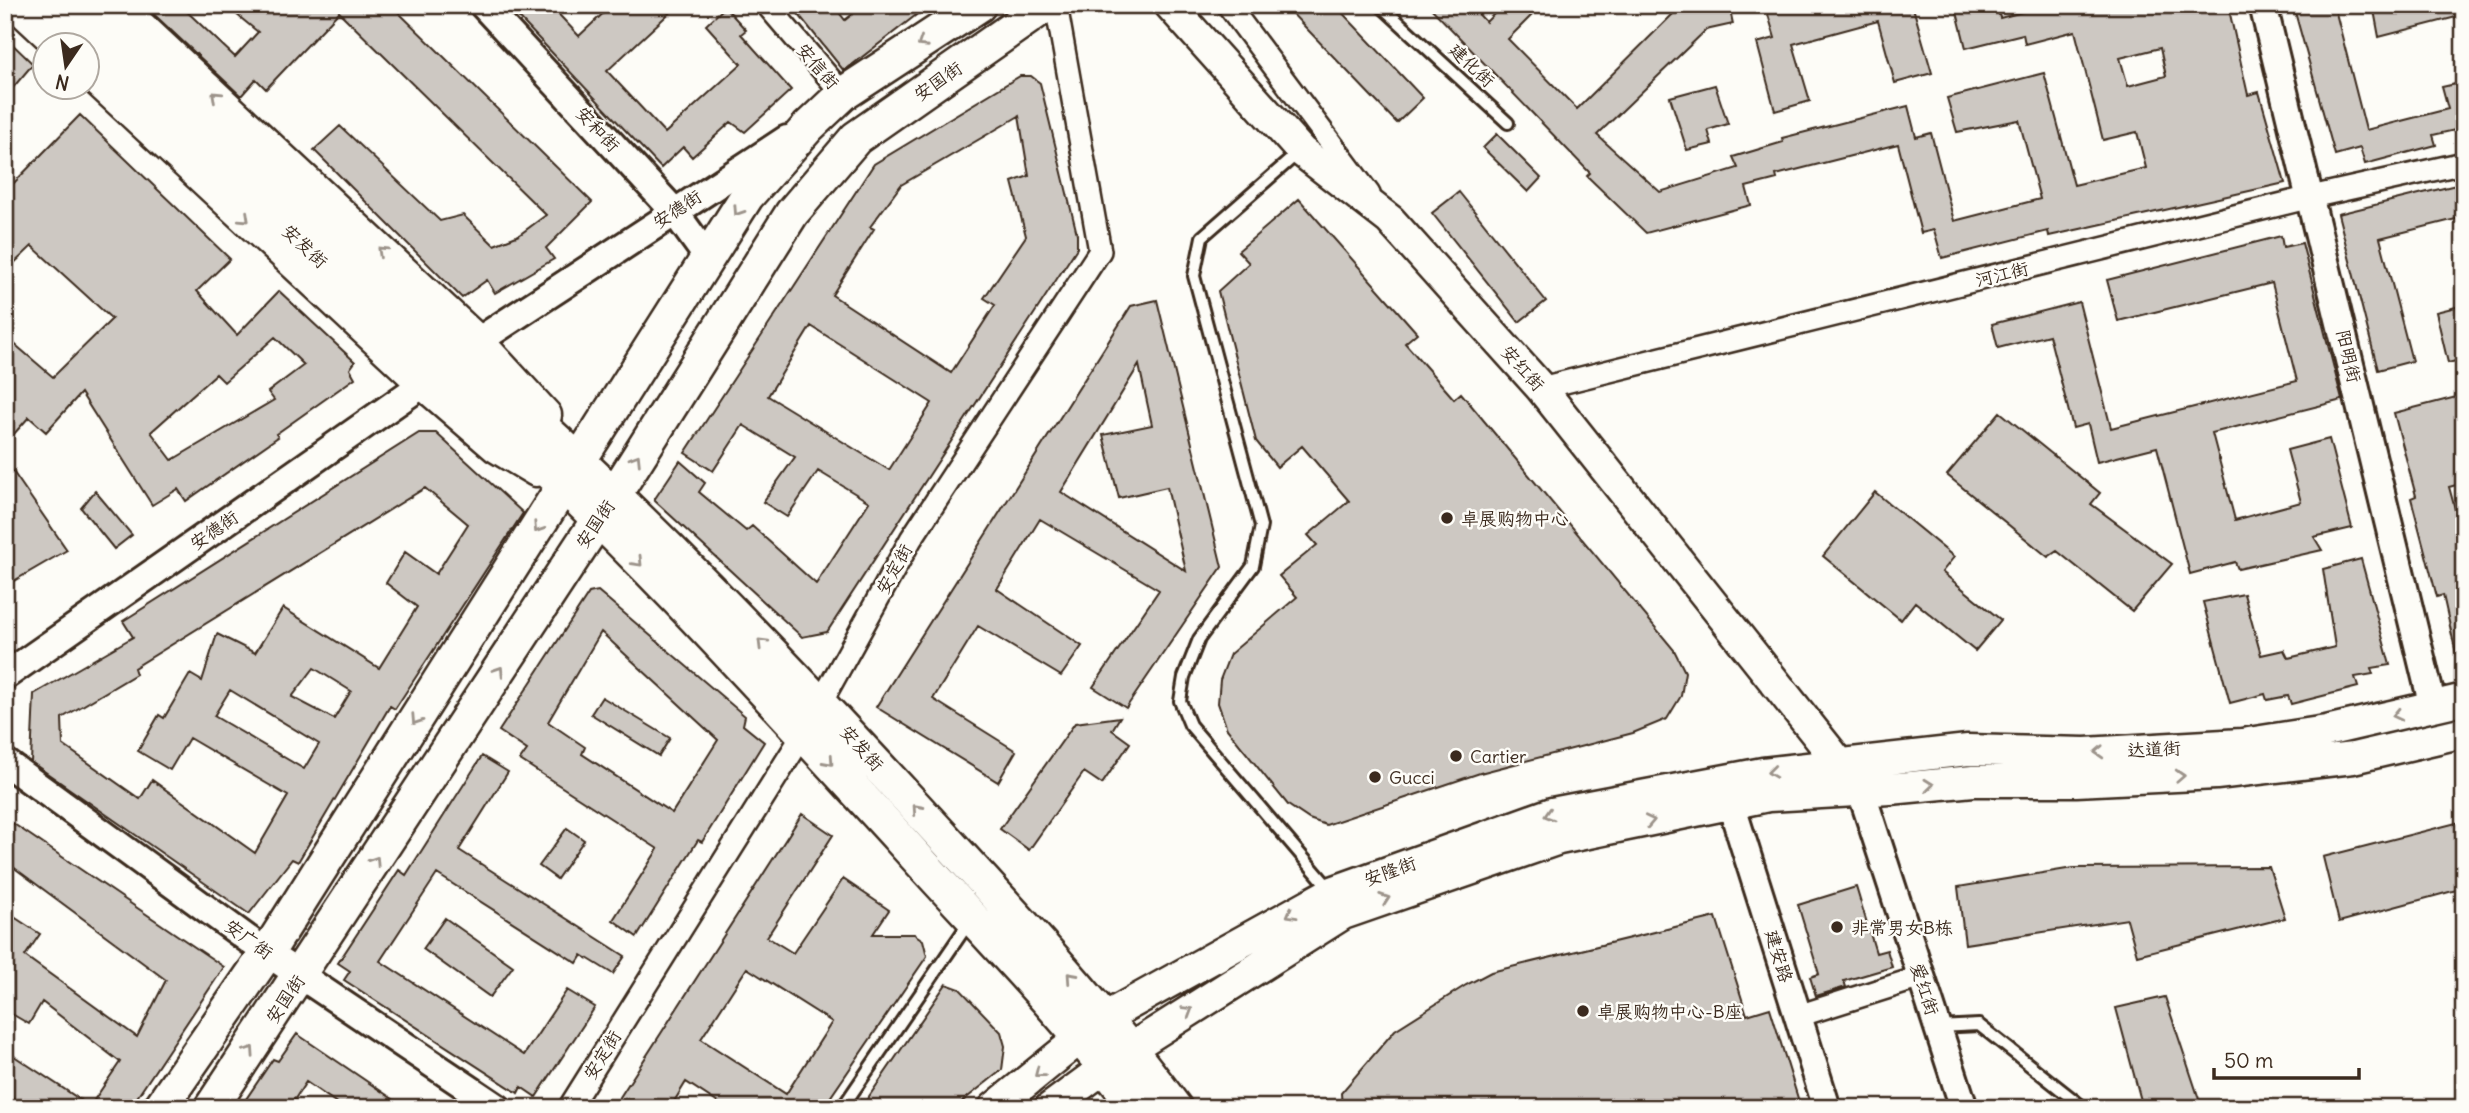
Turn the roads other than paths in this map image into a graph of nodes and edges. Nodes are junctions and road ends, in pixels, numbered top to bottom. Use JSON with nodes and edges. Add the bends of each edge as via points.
{"nodes":[{"id":1,"x":16,"y":5,"type":"edge"},
{"id":2,"x":45,"y":5,"type":"edge"},
{"id":3,"x":88,"y":5,"type":"edge"},
{"id":4,"x":118,"y":5,"type":"edge"},
{"id":5,"x":484,"y":5,"type":"edge"},
{"id":6,"x":767,"y":5,"type":"edge"},
{"id":7,"x":979,"y":5,"type":"edge"},
{"id":8,"x":1046,"y":5,"type":"edge"},
{"id":9,"x":1056,"y":5,"type":"edge"},
{"id":10,"x":1170,"y":5,"type":"edge"},
{"id":11,"x":1228,"y":5,"type":"edge"},
{"id":12,"x":1380,"y":5,"type":"edge"},
{"id":13,"x":2263,"y":5,"type":"edge"},
{"id":14,"x":45,"y":32,"type":"edge"},
{"id":15,"x":102,"y":85,"type":"edge"},
{"id":16,"x":843,"y":94,"type":"junction"},
{"id":17,"x":1508,"y":123,"type":"dead end"},
{"id":18,"x":807,"y":127,"type":"junction"},
{"id":19,"x":1301,"y":151,"type":"junction"},
{"id":20,"x":2464,"y":163,"type":"edge"},
{"id":21,"x":2311,"y":197,"type":"junction"},
{"id":22,"x":674,"y":211,"type":"junction"},
{"id":23,"x":1390,"y":220,"type":"junction"},
{"id":24,"x":708,"y":258,"type":"junction"},
{"id":25,"x":476,"y":370,"type":"junction"},
{"id":26,"x":423,"y":384,"type":"junction"},
{"id":27,"x":1541,"y":388,"type":"junction"},
{"id":28,"x":572,"y":474,"type":"junction"},
{"id":29,"x":606,"y":506,"type":"junction"},
{"id":30,"x":5,"y":676,"type":"edge"},
{"id":31,"x":2464,"y":699,"type":"edge"},
{"id":32,"x":820,"y":702,"type":"junction"},
{"id":33,"x":2433,"y":707,"type":"junction"},
{"id":34,"x":2464,"y":732,"type":"edge"},
{"id":35,"x":804,"y":733,"type":"junction"},
{"id":36,"x":5,"y":762,"type":"edge"},
{"id":37,"x":1840,"y":764,"type":"junction"},
{"id":38,"x":1861,"y":791,"type":"junction"},
{"id":39,"x":1731,"y":804,"type":"junction"},
{"id":40,"x":1332,"y":892,"type":"junction"},
{"id":41,"x":972,"y":919,"type":"junction"},
{"id":42,"x":267,"y":953,"type":"junction"},
{"id":43,"x":301,"y":976,"type":"junction"},
{"id":44,"x":1921,"y":977,"type":"junction"},
{"id":45,"x":1798,"y":1016,"type":"junction"},
{"id":46,"x":1938,"y":1027,"type":"junction"},
{"id":47,"x":1094,"y":1028,"type":"junction"},
{"id":48,"x":1118,"y":1057,"type":"junction"},
{"id":49,"x":160,"y":1108,"type":"edge"},
{"id":50,"x":211,"y":1108,"type":"edge"},
{"id":51,"x":498,"y":1108,"type":"edge"},
{"id":52,"x":569,"y":1108,"type":"edge"},
{"id":53,"x":842,"y":1108,"type":"edge"},
{"id":54,"x":995,"y":1108,"type":"edge"},
{"id":55,"x":1050,"y":1108,"type":"edge"},
{"id":56,"x":1137,"y":1108,"type":"edge"},
{"id":57,"x":1175,"y":1108,"type":"edge"},
{"id":58,"x":1827,"y":1108,"type":"edge"},
{"id":59,"x":1964,"y":1108,"type":"edge"},
{"id":60,"x":2084,"y":1108,"type":"edge"}],
"edges":[{"from":1,"to":14,"type":"main road"},
{"from":2,"to":25,"type":"highway","name":"安发街"},
{"from":3,"to":25,"type":"highway","name":"安发街"},
{"from":25,"to":4,"type":"main road","name":"安发街","one_way":true},
{"from":5,"to":22,"type":"street","name":"安和街"},
{"from":6,"to":16,"type":"street","name":"安信街"},
{"from":7,"to":16,"type":"main road","one_way":true},
{"from":29,"to":8,"type":"main road","name":"安国街","one_way":true,"via":[[792,213],[856,138]]},
{"from":9,"to":32,"type":"street","name":"安定街","via":[[1101,251],[911,539]]},
{"from":10,"to":19,"type":"main road","name":"安红街"},
{"from":11,"to":23,"type":"street"},
{"from":12,"to":17,"type":"lane","name":"建化街"},
{"from":13,"to":21,"type":"street","name":"阳明街"},
{"from":15,"to":26,"type":"main road","name":"安发街","one_way":true},
{"from":16,"to":18,"type":"main road"},
{"from":18,"to":22,"type":"street","name":"安德街"},
{"from":18,"to":24,"type":"main road","one_way":true,"via":[[747,196]]},
{"from":19,"to":23,"type":"main road","name":"安红街"},
{"from":19,"to":40,"type":"lane","via":[[1202,237],[1194,276],[1261,526],[1253,566],[1199,639],[1180,701],[1190,725]]},
{"from":20,"to":21,"type":"street","name":"河江街"},
{"from":21,"to":27,"type":"street","name":"河江街"},
{"from":21,"to":33,"type":"street","name":"阳明街"},
{"from":22,"to":24,"type":"street","name":"安和街"},
{"from":22,"to":25,"type":"street","name":"安德街"},
{"from":23,"to":27,"type":"main road","name":"安红街"},
{"from":24,"to":28,"type":"main road"},
{"from":25,"to":28,"type":"main road","name":"安发街","via":[[529,451]]},
{"from":25,"to":28,"type":"main road","name":"安发街","via":[[533,398]]},
{"from":26,"to":28,"type":"main road","name":"安发街","via":[[496,447]]},
{"from":26,"to":30,"type":"street","name":"安德街"},
{"from":27,"to":37,"type":"main road","name":"安红街"},
{"from":28,"to":29,"type":"main road","name":"安发街"},
{"from":28,"to":42,"type":"main road","one_way":true},
{"from":32,"to":29,"type":"main road","name":"安发街","one_way":true},
{"from":29,"to":35,"type":"main road","name":"安发街","one_way":true},
{"from":43,"to":29,"type":"main road","name":"安国街","one_way":true},
{"from":31,"to":33,"type":"main road","name":"达道街"},
{"from":32,"to":35,"type":"street","name":"安定街"},
{"from":47,"to":32,"type":"main road","name":"安发街","one_way":true},
{"from":33,"to":37,"type":"main road","name":"达道街","one_way":true,"via":[[2326,732],[2242,744],[2085,753],[1968,750]]},
{"from":38,"to":34,"type":"main road","name":"达道街","one_way":true,"via":[[1973,781],[2216,774],[2353,758]]},
{"from":35,"to":41,"type":"main road","name":"安发街","one_way":true},
{"from":35,"to":52,"type":"street","name":"安定街"},
{"from":36,"to":42,"type":"street","name":"安广街"},
{"from":37,"to":38,"type":"street"},
{"from":37,"to":40,"type":"main road","name":"安隆街","one_way":true,"via":[[1763,773],[1552,813]]},
{"from":38,"to":39,"type":"main road","name":"安隆街","via":[[1768,796]]},
{"from":38,"to":44,"type":"street","name":"爱红街"},
{"from":39,"to":45,"type":"street","name":"建安路"},
{"from":48,"to":39,"type":"main road","name":"安隆街","one_way":true,"via":[[1343,914],[1559,839]]},
{"from":40,"to":47,"type":"main road","name":"安隆街","one_way":true},
{"from":41,"to":47,"type":"main road","name":"安发街"},
{"from":41,"to":53,"type":"lane"},
{"from":42,"to":43,"type":"street","name":"安广街"},
{"from":42,"to":49,"type":"main road"},
{"from":50,"to":43,"type":"main road","name":"安国街","one_way":true},
{"from":43,"to":51,"type":"street","name":"安广街"},
{"from":44,"to":45,"type":"street"},
{"from":44,"to":46,"type":"street","name":"爱红街"},
{"from":45,"to":58,"type":"street","name":"建安路"},
{"from":46,"to":59,"type":"street","name":"爱红街"},
{"from":46,"to":60,"type":"lane","via":[[1979,1025]]},
{"from":47,"to":48,"type":"main road","name":"安发街"},
{"from":47,"to":54,"type":"main road","name":"安隆街","one_way":true},
{"from":48,"to":55,"type":"main road","name":"安隆街"},
{"from":48,"to":56,"type":"main road"},
{"from":48,"to":57,"type":"main road"}]}
